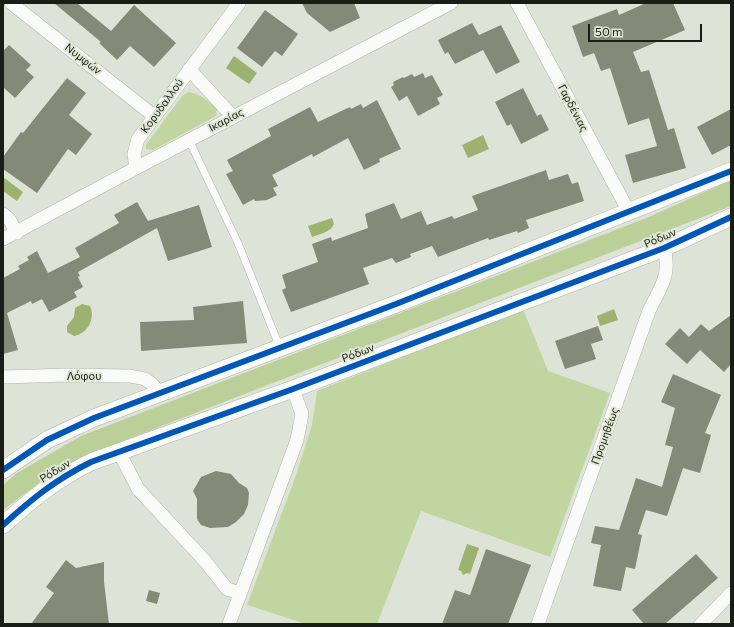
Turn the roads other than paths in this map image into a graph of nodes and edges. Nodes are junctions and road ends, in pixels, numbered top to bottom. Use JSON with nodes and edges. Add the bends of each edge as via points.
{"nodes":[{"id":1,"x":11,"y":3,"type":"edge"},
{"id":2,"x":239,"y":3,"type":"edge"},
{"id":3,"x":451,"y":3,"type":"edge"},
{"id":4,"x":517,"y":3,"type":"edge"},
{"id":5,"x":189,"y":69,"type":"junction"},
{"id":6,"x":154,"y":116,"type":"junction"},
{"id":7,"x":233,"y":117,"type":"junction"},
{"id":8,"x":189,"y":140,"type":"junction"},
{"id":9,"x":136,"y":168,"type":"junction"},
{"id":10,"x":731,"y":171,"type":"edge"},
{"id":11,"x":629,"y":212,"type":"junction"},
{"id":12,"x":3,"y":214,"type":"edge"},
{"id":13,"x":731,"y":217,"type":"edge"},
{"id":14,"x":17,"y":233,"type":"junction"},
{"id":15,"x":3,"y":239,"type":"edge"},
{"id":16,"x":664,"y":248,"type":"junction"},
{"id":17,"x":280,"y":348,"type":"junction"},
{"id":18,"x":3,"y":377,"type":"edge"},
{"id":19,"x":293,"y":389,"type":"junction"},
{"id":20,"x":160,"y":393,"type":"junction"},
{"id":21,"x":119,"y":452,"type":"junction"},
{"id":22,"x":3,"y":470,"type":"edge"},
{"id":23,"x":3,"y":525,"type":"edge"},
{"id":24,"x":240,"y":593,"type":"junction"},
{"id":25,"x":731,"y":593,"type":"edge"},
{"id":26,"x":229,"y":624,"type":"edge"},
{"id":27,"x":538,"y":624,"type":"edge"},
{"id":28,"x":701,"y":624,"type":"edge"}],
"edges":[{"from":1,"to":6,"type":"street","name":"Νυμφών"},
{"from":2,"to":5,"type":"street","name":"Κορυδαλλού"},
{"from":3,"to":7,"type":"street","name":"Ικαρίας"},
{"from":4,"to":11,"type":"street","name":"Γαρδένιας"},
{"from":5,"to":6,"type":"street","name":"Κορυδαλλού"},
{"from":5,"to":7,"type":"street","name":"Κορυδαλλού"},
{"from":6,"to":9,"type":"street","name":"Κορυδαλλού","via":[[138,139],[134,154]]},
{"from":7,"to":8,"type":"street","name":"Ικαρίας"},
{"from":8,"to":9,"type":"street","name":"Ικαρίας"},
{"from":8,"to":17,"type":"lane","via":[[238,243]]},
{"from":9,"to":14,"type":"street","name":"Ικαρίας"},
{"from":10,"to":11,"type":"street"},
{"from":11,"to":17,"type":"street"},
{"from":12,"to":14,"type":"street"},
{"from":13,"to":16,"type":"street","name":"Ρόδων"},
{"from":14,"to":15,"type":"street","name":"Ικαρίας"},
{"from":16,"to":19,"type":"street","name":"Ρόδων"},
{"from":16,"to":27,"type":"street","name":"Προμηθέως","via":[[667,262],[666,277],[649,311]]},
{"from":17,"to":20,"type":"street"},
{"from":18,"to":20,"type":"street","name":"Λόφου","via":[[130,376],[145,380]]},
{"from":19,"to":21,"type":"street","name":"Ρόδων"},
{"from":19,"to":24,"type":"street","via":[[302,414],[297,440]]},
{"from":20,"to":22,"type":"street","via":[[94,418],[47,440]]},
{"from":21,"to":23,"type":"street","name":"Ρόδων","via":[[91,462],[64,476],[37,495]]},
{"from":21,"to":24,"type":"street","via":[[138,489],[205,561],[227,589]]},
{"from":24,"to":26,"type":"street"},
{"from":25,"to":28,"type":"street"}]}
